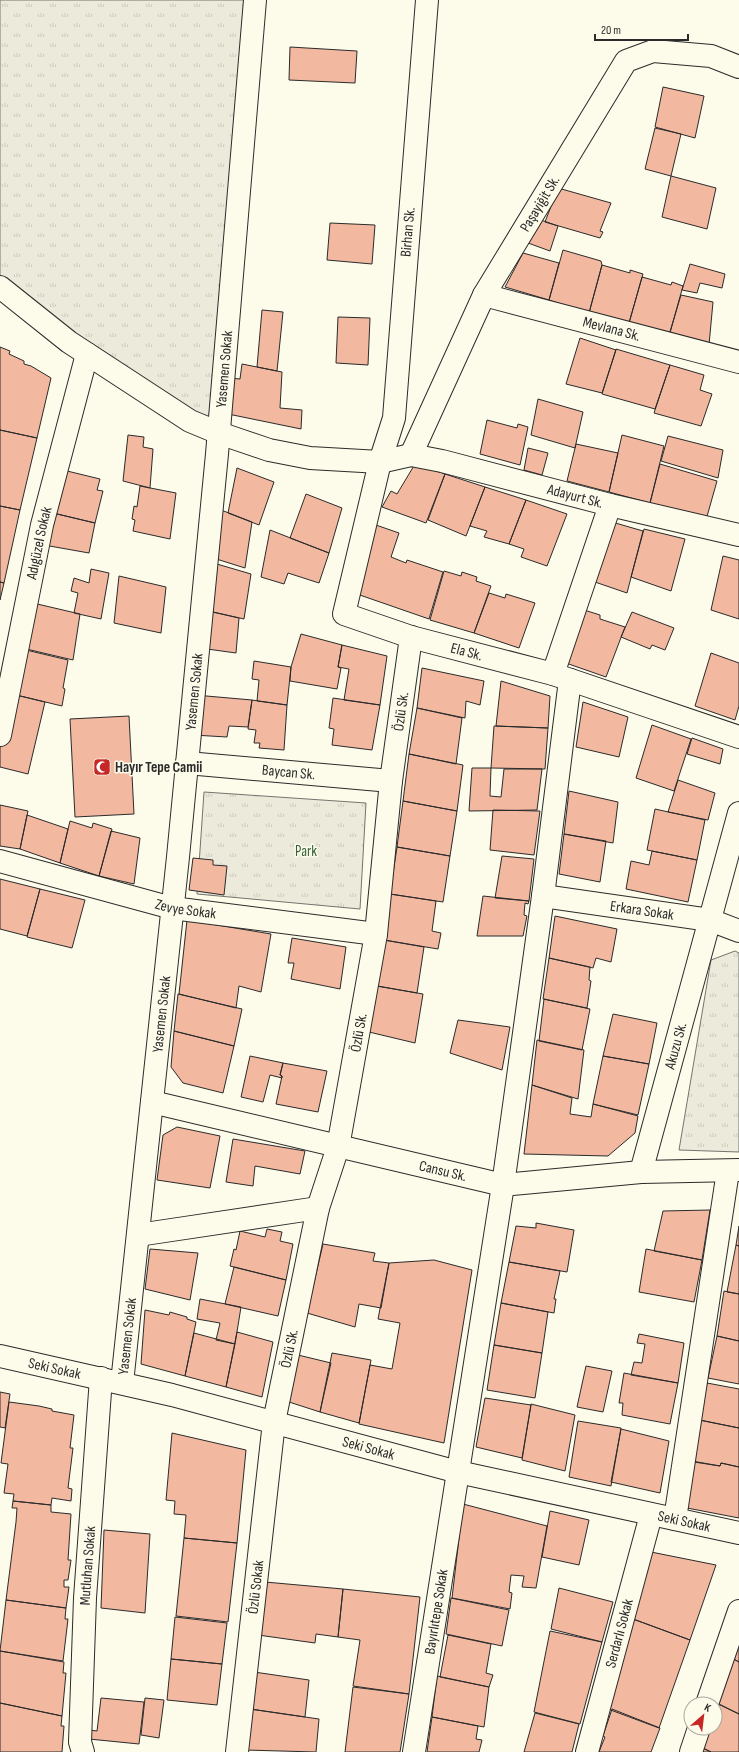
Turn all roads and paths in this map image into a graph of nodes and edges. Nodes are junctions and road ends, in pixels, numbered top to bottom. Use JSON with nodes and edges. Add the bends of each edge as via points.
{"nodes":[{"id":1,"x":255,"y":0,"type":"edge"},
{"id":2,"x":426,"y":0,"type":"edge"},
{"id":3,"x":739,"y":67,"type":"edge"},
{"id":4,"x":0,"y":287,"type":"edge"},
{"id":5,"x":484,"y":295,"type":"junction"},
{"id":6,"x":87,"y":354,"type":"junction"},
{"id":7,"x":739,"y":362,"type":"edge"},
{"id":8,"x":219,"y":433,"type":"junction"},
{"id":9,"x":411,"y":455,"type":"junction"},
{"id":10,"x":380,"y":462,"type":"junction"},
{"id":11,"x":610,"y":505,"type":"junction"},
{"id":12,"x":738,"y":530,"type":"edge"},
{"id":13,"x":411,"y":637,"type":"junction"},
{"id":14,"x":561,"y":677,"type":"junction"},
{"id":15,"x":0,"y":735,"type":"edge"},
{"id":16,"x":739,"y":737,"type":"edge"},
{"id":17,"x":187,"y":763,"type":"junction"},
{"id":18,"x":391,"y":781,"type":"junction"},
{"id":19,"x":739,"y":813,"type":"edge"},
{"id":20,"x":0,"y":861,"type":"edge"},
{"id":21,"x":543,"y":896,"type":"junction"},
{"id":22,"x":172,"y":908,"type":"junction"},
{"id":23,"x":710,"y":920,"type":"junction"},
{"id":24,"x":739,"y":931,"type":"edge"},
{"id":25,"x":376,"y":934,"type":"junction"},
{"id":26,"x":152,"y":1102,"type":"junction"},
{"id":27,"x":338,"y":1147,"type":"junction"},
{"id":28,"x":734,"y":1170,"type":"edge"},
{"id":29,"x":641,"y":1172,"type":"junction"},
{"id":30,"x":503,"y":1185,"type":"junction"},
{"id":31,"x":318,"y":1208,"type":"junction"},
{"id":32,"x":138,"y":1235,"type":"junction"},
{"id":33,"x":0,"y":1356,"type":"edge"},
{"id":34,"x":101,"y":1378,"type":"junction"},
{"id":35,"x":122,"y":1383,"type":"junction"},
{"id":36,"x":274,"y":1422,"type":"junction"},
{"id":37,"x":458,"y":1472,"type":"junction"},
{"id":38,"x":651,"y":1515,"type":"junction"},
{"id":39,"x":675,"y":1519,"type":"junction"},
{"id":40,"x":739,"y":1533,"type":"edge"},
{"id":41,"x":739,"y":1611,"type":"edge"},
{"id":42,"x":710,"y":1696,"type":"edge"},
{"id":43,"x":696,"y":1736,"type":"edge"},
{"id":44,"x":83,"y":1752,"type":"edge"},
{"id":45,"x":237,"y":1752,"type":"edge"},
{"id":46,"x":414,"y":1752,"type":"edge"},
{"id":47,"x":587,"y":1752,"type":"edge"},
{"id":48,"x":691,"y":1752,"type":"edge"}],
"edges":[{"from":1,"to":8,"type":"street","name":"Yasemen Sokak"},
{"from":2,"to":10,"type":"street","name":"Birhan Sk.","via":[[394,418]]},
{"from":3,"to":5,"type":"street","name":"Paşayiğit Sk.","via":[[712,56],[653,51],[626,61]]},
{"from":4,"to":6,"type":"street"},
{"from":5,"to":7,"type":"street","name":"Mevlana Sk."},
{"from":5,"to":9,"type":"street","name":"Paşayiğit Sk."},
{"from":6,"to":8,"type":"street","via":[[190,420]]},
{"from":6,"to":15,"type":"street","name":"Adıgüzel Sokak","via":[[42,525]]},
{"from":8,"to":10,"type":"street","via":[[269,450],[310,458]]},
{"from":8,"to":17,"type":"street","name":"Yasemen Sokak"},
{"from":9,"to":10,"type":"street"},
{"from":9,"to":11,"type":"street","name":"Adayurt Sk.","via":[[442,460]]},
{"from":10,"to":13,"type":"street","name":"Ela Sk.","via":[[344,614]]},
{"from":11,"to":12,"type":"street","name":"Adayurt Sk."},
{"from":11,"to":14,"type":"street","name":"Bayırlıtepe Sokak"},
{"from":13,"to":14,"type":"street","name":"Ela Sk."},
{"from":13,"to":18,"type":"street","name":"Özlü Sk."},
{"from":14,"to":16,"type":"street","name":"Ela Sk."},
{"from":14,"to":21,"type":"street","name":"Bayırlıtepe Sokak"},
{"from":17,"to":18,"type":"street","name":"Baycan Sk."},
{"from":17,"to":22,"type":"street","name":"Yasemen Sokak"},
{"from":18,"to":25,"type":"street","name":"Özlü Sk."},
{"from":19,"to":23,"type":"street","name":"Akuzu Sk."},
{"from":20,"to":22,"type":"street","name":"Zevye Sokak"},
{"from":21,"to":23,"type":"street","name":"Erkara Sokak"},
{"from":21,"to":30,"type":"street","name":"Bayırlıtepe Sokak"},
{"from":22,"to":25,"type":"street","name":"Zevye Sokak"},
{"from":22,"to":26,"type":"street","name":"Yasemen Sokak"},
{"from":23,"to":24,"type":"street","name":"Erkara Sokak"},
{"from":23,"to":29,"type":"street","name":"Akuzu Sk."},
{"from":25,"to":27,"type":"street","name":"Özlü Sk."},
{"from":26,"to":27,"type":"street","name":"Cansu Sk."},
{"from":26,"to":32,"type":"street","name":"Yasemen Sokak"},
{"from":27,"to":30,"type":"street","name":"Cansu Sk."},
{"from":27,"to":31,"type":"street","name":"Özlü Sk."},
{"from":28,"to":29,"type":"street","name":"Cansu Sk."},
{"from":28,"to":39,"type":"street"},
{"from":29,"to":30,"type":"street","name":"Cansu Sk."},
{"from":30,"to":37,"type":"street","name":"Bayırlıtepe Sokak"},
{"from":31,"to":32,"type":"street"},
{"from":31,"to":36,"type":"street","name":"Özlü Sk."},
{"from":32,"to":35,"type":"street","name":"Yasemen Sokak"},
{"from":33,"to":34,"type":"street","name":"Seki Sokak"},
{"from":34,"to":35,"type":"street","name":"Seki Sokak"},
{"from":34,"to":44,"type":"street","name":"Mutluhan Sokak","via":[[85,1598],[80,1742]]},
{"from":35,"to":36,"type":"street","name":"Seki Sokak"},
{"from":36,"to":37,"type":"street","name":"Seki Sokak"},
{"from":36,"to":45,"type":"street","name":"Özlü Sokak"},
{"from":37,"to":38,"type":"street","name":"Seki Sokak"},
{"from":37,"to":46,"type":"street","name":"Bayırlıtepe Sokak"},
{"from":38,"to":39,"type":"street","name":"Seki Sokak"},
{"from":38,"to":47,"type":"street","name":"Serdarlı Sokak"},
{"from":39,"to":40,"type":"street","name":"Seki Sokak"},
{"from":41,"to":42,"type":"street"},
{"from":43,"to":48,"type":"street"}]}
